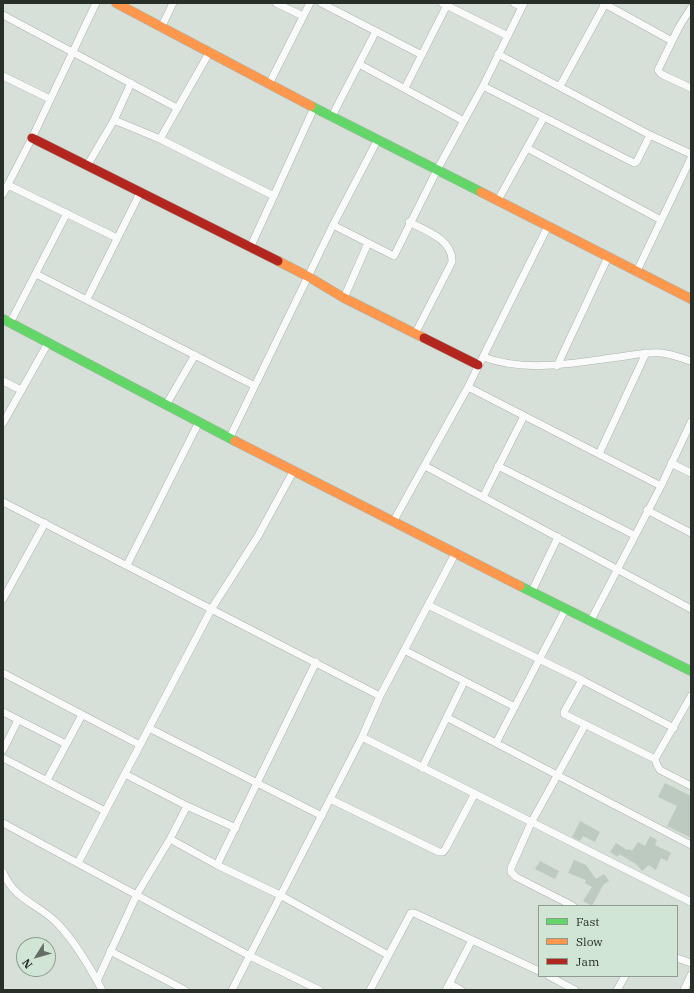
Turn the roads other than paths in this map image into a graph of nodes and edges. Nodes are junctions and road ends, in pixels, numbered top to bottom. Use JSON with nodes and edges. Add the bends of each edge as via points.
{"nodes":[{"id":1,"x":96,"y":3,"type":"edge"},
{"id":2,"x":116,"y":3,"type":"edge"},
{"id":3,"x":173,"y":3,"type":"edge"},
{"id":4,"x":276,"y":3,"type":"edge"},
{"id":5,"x":310,"y":3,"type":"edge"},
{"id":6,"x":321,"y":3,"type":"edge"},
{"id":7,"x":514,"y":3,"type":"edge"},
{"id":8,"x":444,"y":4,"type":"edge"},
{"id":9,"x":604,"y":4,"type":"edge"},
{"id":10,"x":523,"y":5,"type":"edge"},
{"id":11,"x":691,"y":8,"type":"edge"},
{"id":12,"x":3,"y":15,"type":"edge"},
{"id":13,"x":303,"y":16,"type":"junction"},
{"id":14,"x":161,"y":28,"type":"junction"},
{"id":15,"x":376,"y":31,"type":"junction"},
{"id":16,"x":508,"y":36,"type":"junction"},
{"id":17,"x":672,"y":41,"type":"junction"},
{"id":18,"x":73,"y":51,"type":"junction"},
{"id":19,"x":209,"y":53,"type":"junction"},
{"id":20,"x":498,"y":54,"type":"junction"},
{"id":21,"x":422,"y":55,"type":"junction"},
{"id":22,"x":359,"y":64,"type":"junction"},
{"id":23,"x":3,"y":76,"type":"edge"},
{"id":24,"x":132,"y":83,"type":"junction"},
{"id":25,"x":269,"y":84,"type":"junction"},
{"id":26,"x":483,"y":86,"type":"junction"},
{"id":27,"x":560,"y":86,"type":"junction"},
{"id":28,"x":405,"y":88,"type":"junction"},
{"id":29,"x":691,"y":88,"type":"edge"},
{"id":30,"x":50,"y":99,"type":"junction"},
{"id":31,"x":177,"y":108,"type":"junction"},
{"id":32,"x":314,"y":108,"type":"junction"},
{"id":33,"x":332,"y":116,"type":"junction"},
{"id":34,"x":544,"y":117,"type":"junction"},
{"id":35,"x":114,"y":120,"type":"junction"},
{"id":36,"x":464,"y":121,"type":"junction"},
{"id":37,"x":650,"y":135,"type":"junction"},
{"id":38,"x":32,"y":138,"type":"junction"},
{"id":39,"x":160,"y":139,"type":"junction"},
{"id":40,"x":378,"y":139,"type":"junction"},
{"id":41,"x":527,"y":148,"type":"junction"},
{"id":42,"x":691,"y":154,"type":"edge"},
{"id":43,"x":691,"y":158,"type":"edge"},
{"id":44,"x":87,"y":166,"type":"junction"},
{"id":45,"x":437,"y":170,"type":"junction"},
{"id":46,"x":8,"y":185,"type":"junction"},
{"id":47,"x":140,"y":193,"type":"junction"},
{"id":48,"x":3,"y":194,"type":"edge"},
{"id":49,"x":274,"y":196,"type":"junction"},
{"id":50,"x":498,"y":200,"type":"junction"},
{"id":51,"x":67,"y":213,"type":"junction"},
{"id":52,"x":661,"y":220,"type":"junction"},
{"id":53,"x":409,"y":222,"type":"junction"},
{"id":54,"x":333,"y":225,"type":"junction"},
{"id":55,"x":548,"y":226,"type":"junction"},
{"id":56,"x":117,"y":238,"type":"junction"},
{"id":57,"x":368,"y":243,"type":"junction"},
{"id":58,"x":250,"y":248,"type":"junction"},
{"id":59,"x":608,"y":257,"type":"junction"},
{"id":60,"x":637,"y":271,"type":"junction"},
{"id":61,"x":36,"y":274,"type":"junction"},
{"id":62,"x":309,"y":277,"type":"junction"},
{"id":63,"x":344,"y":298,"type":"junction"},
{"id":64,"x":87,"y":299,"type":"junction"},
{"id":65,"x":691,"y":299,"type":"edge"},
{"id":66,"x":7,"y":321,"type":"edge"},
{"id":67,"x":415,"y":334,"type":"junction"},
{"id":68,"x":48,"y":343,"type":"junction"},
{"id":69,"x":646,"y":353,"type":"junction"},
{"id":70,"x":195,"y":355,"type":"junction"},
{"id":71,"x":480,"y":361,"type":"junction"},
{"id":72,"x":691,"y":361,"type":"edge"},
{"id":73,"x":557,"y":366,"type":"junction"},
{"id":74,"x":3,"y":381,"type":"edge"},
{"id":75,"x":255,"y":386,"type":"junction"},
{"id":76,"x":468,"y":387,"type":"junction"},
{"id":77,"x":21,"y":390,"type":"junction"},
{"id":78,"x":166,"y":405,"type":"junction"},
{"id":79,"x":524,"y":416,"type":"junction"},
{"id":80,"x":198,"y":422,"type":"junction"},
{"id":81,"x":691,"y":422,"type":"edge"},
{"id":82,"x":3,"y":423,"type":"edge"},
{"id":83,"x":230,"y":437,"type":"junction"},
{"id":84,"x":599,"y":454,"type":"junction"},
{"id":85,"x":671,"y":463,"type":"junction"},
{"id":86,"x":425,"y":466,"type":"junction"},
{"id":87,"x":498,"y":466,"type":"junction"},
{"id":88,"x":294,"y":470,"type":"junction"},
{"id":89,"x":691,"y":473,"type":"edge"},
{"id":90,"x":661,"y":486,"type":"junction"},
{"id":91,"x":483,"y":497,"type":"junction"},
{"id":92,"x":3,"y":502,"type":"edge"},
{"id":93,"x":647,"y":510,"type":"junction"},
{"id":94,"x":393,"y":522,"type":"junction"},
{"id":95,"x":45,"y":523,"type":"junction"},
{"id":96,"x":691,"y":534,"type":"edge"},
{"id":97,"x":634,"y":535,"type":"junction"},
{"id":98,"x":558,"y":537,"type":"junction"},
{"id":99,"x":455,"y":554,"type":"junction"},
{"id":100,"x":127,"y":565,"type":"junction"},
{"id":101,"x":616,"y":569,"type":"junction"},
{"id":102,"x":532,"y":591,"type":"junction"},
{"id":103,"x":3,"y":599,"type":"edge"},
{"id":104,"x":428,"y":605,"type":"junction"},
{"id":105,"x":212,"y":608,"type":"junction"},
{"id":106,"x":566,"y":608,"type":"junction"},
{"id":107,"x":691,"y":609,"type":"edge"},
{"id":108,"x":591,"y":620,"type":"junction"},
{"id":109,"x":404,"y":650,"type":"junction"},
{"id":110,"x":540,"y":659,"type":"junction"},
{"id":111,"x":316,"y":662,"type":"junction"},
{"id":112,"x":691,"y":670,"type":"edge"},
{"id":113,"x":3,"y":673,"type":"edge"},
{"id":114,"x":582,"y":680,"type":"junction"},
{"id":115,"x":464,"y":682,"type":"junction"},
{"id":116,"x":380,"y":696,"type":"junction"},
{"id":117,"x":691,"y":696,"type":"edge"},
{"id":118,"x":515,"y":707,"type":"junction"},
{"id":119,"x":3,"y":712,"type":"edge"},
{"id":120,"x":82,"y":715,"type":"junction"},
{"id":121,"x":448,"y":718,"type":"junction"},
{"id":122,"x":18,"y":720,"type":"junction"},
{"id":123,"x":585,"y":725,"type":"junction"},
{"id":124,"x":149,"y":728,"type":"junction"},
{"id":125,"x":674,"y":728,"type":"junction"},
{"id":126,"x":362,"y":737,"type":"junction"},
{"id":127,"x":496,"y":743,"type":"junction"},
{"id":128,"x":66,"y":744,"type":"junction"},
{"id":129,"x":140,"y":745,"type":"junction"},
{"id":130,"x":3,"y":750,"type":"edge"},
{"id":131,"x":3,"y":758,"type":"edge"},
{"id":132,"x":655,"y":759,"type":"junction"},
{"id":133,"x":422,"y":768,"type":"junction"},
{"id":134,"x":125,"y":774,"type":"junction"},
{"id":135,"x":557,"y":776,"type":"junction"},
{"id":136,"x":47,"y":780,"type":"junction"},
{"id":137,"x":258,"y":783,"type":"junction"},
{"id":138,"x":691,"y":786,"type":"edge"},
{"id":139,"x":474,"y":795,"type":"junction"},
{"id":140,"x":330,"y":799,"type":"junction"},
{"id":141,"x":187,"y":806,"type":"junction"},
{"id":142,"x":105,"y":812,"type":"junction"},
{"id":143,"x":322,"y":816,"type":"junction"},
{"id":144,"x":3,"y":823,"type":"edge"},
{"id":145,"x":531,"y":823,"type":"junction"},
{"id":146,"x":236,"y":828,"type":"junction"},
{"id":147,"x":170,"y":839,"type":"junction"},
{"id":148,"x":691,"y":845,"type":"edge"},
{"id":149,"x":78,"y":863,"type":"junction"},
{"id":150,"x":217,"y":865,"type":"junction"},
{"id":151,"x":3,"y":872,"type":"edge"},
{"id":152,"x":137,"y":894,"type":"junction"},
{"id":153,"x":280,"y":895,"type":"junction"},
{"id":154,"x":691,"y":902,"type":"edge"},
{"id":155,"x":571,"y":905,"type":"edge"},
{"id":156,"x":472,"y":940,"type":"junction"},
{"id":157,"x":110,"y":951,"type":"junction"},
{"id":158,"x":388,"y":955,"type":"junction"},
{"id":159,"x":250,"y":956,"type":"junction"},
{"id":160,"x":678,"y":958,"type":"edge"},
{"id":161,"x":691,"y":963,"type":"edge"},
{"id":162,"x":538,"y":971,"type":"edge"},
{"id":163,"x":691,"y":975,"type":"edge"},
{"id":164,"x":551,"y":977,"type":"edge"},
{"id":165,"x":624,"y":977,"type":"edge"},
{"id":166,"x":97,"y":981,"type":"junction"},
{"id":167,"x":448,"y":987,"type":"edge"},
{"id":168,"x":102,"y":990,"type":"edge"},
{"id":169,"x":185,"y":990,"type":"edge"},
{"id":170,"x":232,"y":990,"type":"edge"},
{"id":171,"x":319,"y":990,"type":"edge"},
{"id":172,"x":370,"y":990,"type":"edge"},
{"id":173,"x":461,"y":990,"type":"edge"},
{"id":174,"x":575,"y":990,"type":"edge"},
{"id":175,"x":617,"y":990,"type":"edge"},
{"id":176,"x":684,"y":990,"type":"edge"}],
"edges":[{"from":1,"to":18,"type":"street"},
{"from":2,"to":14,"type":"street"},
{"from":3,"to":14,"type":"street"},
{"from":4,"to":13,"type":"street"},
{"from":5,"to":13,"type":"street"},
{"from":6,"to":15,"type":"street"},
{"from":7,"to":10,"type":"street"},
{"from":8,"to":16,"type":"street"},
{"from":8,"to":21,"type":"street"},
{"from":9,"to":17,"type":"street"},
{"from":9,"to":27,"type":"street"},
{"from":10,"to":16,"type":"street"},
{"from":11,"to":17,"type":"street"},
{"from":12,"to":18,"type":"street"},
{"from":13,"to":25,"type":"street"},
{"from":14,"to":19,"type":"street"},
{"from":15,"to":21,"type":"street"},
{"from":15,"to":22,"type":"street"},
{"from":16,"to":20,"type":"street"},
{"from":17,"to":29,"type":"street","via":[[659,71]]},
{"from":18,"to":24,"type":"street"},
{"from":18,"to":30,"type":"street"},
{"from":19,"to":25,"type":"street"},
{"from":19,"to":31,"type":"street"},
{"from":20,"to":26,"type":"street"},
{"from":20,"to":27,"type":"street"},
{"from":21,"to":28,"type":"street"},
{"from":22,"to":28,"type":"street"},
{"from":22,"to":33,"type":"street"},
{"from":23,"to":30,"type":"street"},
{"from":24,"to":31,"type":"street"},
{"from":24,"to":35,"type":"street"},
{"from":25,"to":32,"type":"street"},
{"from":26,"to":34,"type":"street"},
{"from":26,"to":36,"type":"street"},
{"from":27,"to":37,"type":"street"},
{"from":28,"to":36,"type":"street"},
{"from":30,"to":38,"type":"street"},
{"from":31,"to":39,"type":"street"},
{"from":32,"to":33,"type":"street"},
{"from":32,"to":49,"type":"street"},
{"from":33,"to":40,"type":"street"},
{"from":34,"to":37,"type":"street","via":[[634,163]]},
{"from":34,"to":41,"type":"street"},
{"from":35,"to":39,"type":"street"},
{"from":35,"to":44,"type":"street"},
{"from":36,"to":45,"type":"street"},
{"from":37,"to":42,"type":"street"},
{"from":38,"to":44,"type":"street"},
{"from":38,"to":46,"type":"street"},
{"from":39,"to":49,"type":"street"},
{"from":40,"to":45,"type":"street"},
{"from":40,"to":54,"type":"street"},
{"from":41,"to":50,"type":"street"},
{"from":41,"to":52,"type":"street"},
{"from":43,"to":52,"type":"street"},
{"from":44,"to":47,"type":"street"},
{"from":45,"to":50,"type":"street"},
{"from":45,"to":53,"type":"street"},
{"from":46,"to":48,"type":"street"},
{"from":46,"to":51,"type":"street"},
{"from":47,"to":56,"type":"street"},
{"from":47,"to":58,"type":"street"},
{"from":49,"to":58,"type":"street"},
{"from":50,"to":55,"type":"street"},
{"from":51,"to":56,"type":"street"},
{"from":51,"to":61,"type":"street"},
{"from":52,"to":60,"type":"street"},
{"from":53,"to":57,"type":"street","via":[[394,256]]},
{"from":53,"to":67,"type":"street","via":[[444,242],[451,250],[452,257],[452,262]]},
{"from":54,"to":57,"type":"street"},
{"from":54,"to":62,"type":"street"},
{"from":55,"to":59,"type":"street"},
{"from":55,"to":71,"type":"street"},
{"from":56,"to":64,"type":"street"},
{"from":57,"to":63,"type":"street"},
{"from":58,"to":62,"type":"street"},
{"from":59,"to":60,"type":"street"},
{"from":59,"to":73,"type":"street"},
{"from":60,"to":65,"type":"street"},
{"from":61,"to":64,"type":"street"},
{"from":61,"to":66,"type":"street"},
{"from":62,"to":63,"type":"street"},
{"from":62,"to":75,"type":"street"},
{"from":63,"to":67,"type":"street"},
{"from":64,"to":70,"type":"street"},
{"from":66,"to":68,"type":"street"},
{"from":67,"to":71,"type":"street"},
{"from":68,"to":77,"type":"street"},
{"from":68,"to":78,"type":"street"},
{"from":69,"to":72,"type":"street","via":[[662,353]]},
{"from":69,"to":73,"type":"street"},
{"from":69,"to":84,"type":"street"},
{"from":70,"to":75,"type":"street"},
{"from":70,"to":78,"type":"street"},
{"from":71,"to":73,"type":"street"},
{"from":71,"to":76,"type":"street"},
{"from":74,"to":77,"type":"street"},
{"from":75,"to":83,"type":"street"},
{"from":76,"to":79,"type":"street"},
{"from":76,"to":86,"type":"street"},
{"from":77,"to":82,"type":"street"},
{"from":78,"to":80,"type":"street"},
{"from":79,"to":84,"type":"street"},
{"from":79,"to":87,"type":"street"},
{"from":80,"to":83,"type":"street"},
{"from":80,"to":100,"type":"street"},
{"from":81,"to":85,"type":"street"},
{"from":83,"to":88,"type":"street"},
{"from":84,"to":90,"type":"street"},
{"from":85,"to":89,"type":"street"},
{"from":85,"to":90,"type":"street"},
{"from":86,"to":91,"type":"street"},
{"from":86,"to":94,"type":"street"},
{"from":87,"to":91,"type":"street"},
{"from":87,"to":97,"type":"street"},
{"from":88,"to":94,"type":"street"},
{"from":88,"to":105,"type":"street","via":[[258,536]]},
{"from":90,"to":93,"type":"street"},
{"from":91,"to":98,"type":"street"},
{"from":92,"to":95,"type":"street"},
{"from":93,"to":96,"type":"street"},
{"from":93,"to":97,"type":"street"},
{"from":94,"to":99,"type":"street"},
{"from":95,"to":100,"type":"street"},
{"from":95,"to":103,"type":"street"},
{"from":97,"to":101,"type":"street"},
{"from":98,"to":101,"type":"street"},
{"from":98,"to":102,"type":"street"},
{"from":99,"to":102,"type":"street"},
{"from":99,"to":104,"type":"street"},
{"from":100,"to":105,"type":"street"},
{"from":101,"to":107,"type":"street"},
{"from":101,"to":108,"type":"street"},
{"from":102,"to":106,"type":"street"},
{"from":104,"to":109,"type":"street"},
{"from":104,"to":110,"type":"street"},
{"from":105,"to":111,"type":"street"},
{"from":105,"to":124,"type":"street"},
{"from":106,"to":108,"type":"street"},
{"from":106,"to":110,"type":"street"},
{"from":108,"to":112,"type":"street"},
{"from":109,"to":115,"type":"street"},
{"from":109,"to":116,"type":"street"},
{"from":110,"to":114,"type":"street"},
{"from":110,"to":118,"type":"street"},
{"from":111,"to":116,"type":"street"},
{"from":111,"to":137,"type":"street"},
{"from":113,"to":120,"type":"street"},
{"from":114,"to":123,"type":"street","via":[[564,712]]},
{"from":114,"to":125,"type":"street"},
{"from":115,"to":118,"type":"street"},
{"from":115,"to":121,"type":"street"},
{"from":116,"to":126,"type":"street"},
{"from":117,"to":125,"type":"street"},
{"from":118,"to":127,"type":"street"},
{"from":119,"to":122,"type":"street"},
{"from":120,"to":128,"type":"street"},
{"from":120,"to":129,"type":"street"},
{"from":121,"to":127,"type":"street"},
{"from":121,"to":133,"type":"street"},
{"from":122,"to":128,"type":"street"},
{"from":122,"to":130,"type":"street"},
{"from":123,"to":132,"type":"street"},
{"from":123,"to":135,"type":"street"},
{"from":124,"to":129,"type":"street"},
{"from":124,"to":137,"type":"street"},
{"from":125,"to":132,"type":"street"},
{"from":126,"to":133,"type":"street"},
{"from":126,"to":140,"type":"street"},
{"from":127,"to":135,"type":"street"},
{"from":128,"to":136,"type":"street"},
{"from":129,"to":134,"type":"street"},
{"from":131,"to":136,"type":"street"},
{"from":132,"to":138,"type":"street","via":[[660,770]]},
{"from":133,"to":139,"type":"street"},
{"from":134,"to":141,"type":"street"},
{"from":134,"to":142,"type":"street"},
{"from":135,"to":145,"type":"street"},
{"from":135,"to":148,"type":"street"},
{"from":136,"to":142,"type":"street"},
{"from":137,"to":143,"type":"street"},
{"from":137,"to":146,"type":"street"},
{"from":139,"to":140,"type":"street","via":[[443,852]]},
{"from":139,"to":145,"type":"street"},
{"from":140,"to":143,"type":"street"},
{"from":141,"to":146,"type":"street"},
{"from":141,"to":147,"type":"street"},
{"from":142,"to":149,"type":"street"},
{"from":143,"to":153,"type":"street"},
{"from":144,"to":149,"type":"street"},
{"from":145,"to":154,"type":"street"},
{"from":145,"to":155,"type":"street","via":[[511,872],[516,878]]},
{"from":146,"to":150,"type":"street"},
{"from":147,"to":150,"type":"street"},
{"from":147,"to":152,"type":"street"},
{"from":149,"to":152,"type":"street"},
{"from":150,"to":153,"type":"street"},
{"from":151,"to":166,"type":"street","via":[[26,902],[58,924]]},
{"from":152,"to":157,"type":"street"},
{"from":152,"to":159,"type":"street"},
{"from":153,"to":158,"type":"street"},
{"from":153,"to":159,"type":"street"},
{"from":156,"to":158,"type":"street","via":[[412,913]]},
{"from":156,"to":162,"type":"street"},
{"from":156,"to":167,"type":"street"},
{"from":157,"to":166,"type":"street"},
{"from":157,"to":169,"type":"street"},
{"from":158,"to":172,"type":"street"},
{"from":159,"to":170,"type":"street"},
{"from":159,"to":171,"type":"street"},
{"from":160,"to":161,"type":"street"},
{"from":163,"to":176,"type":"street"},
{"from":164,"to":174,"type":"street"},
{"from":165,"to":175,"type":"street"},
{"from":166,"to":168,"type":"street"},
{"from":167,"to":173,"type":"street"}]}
